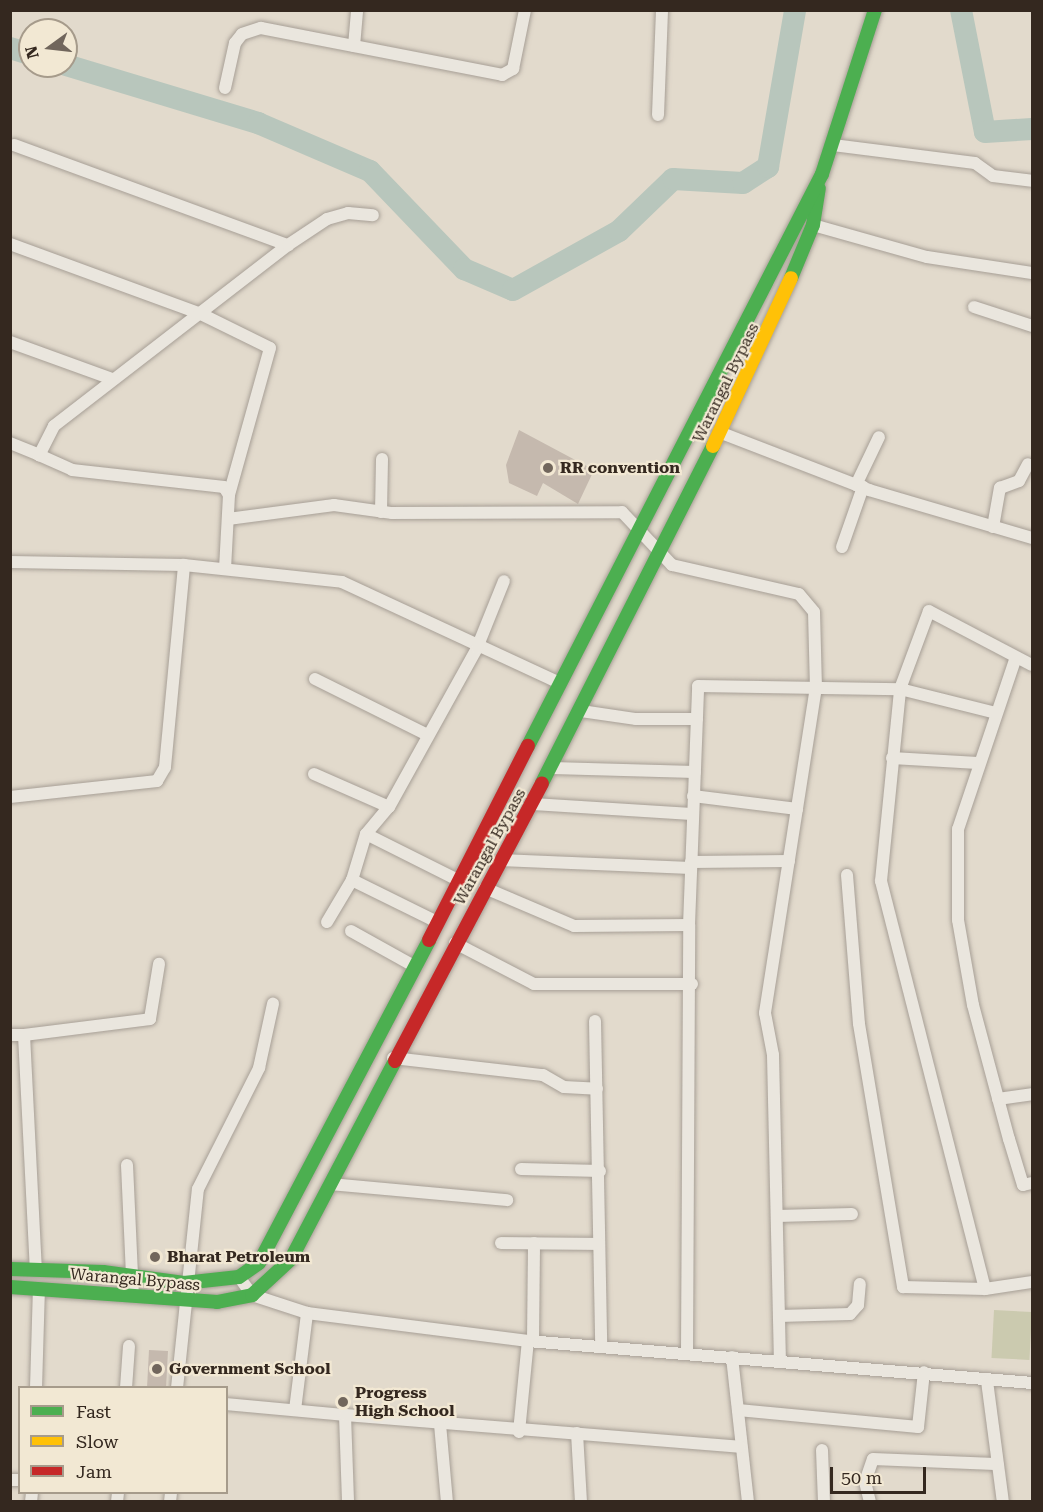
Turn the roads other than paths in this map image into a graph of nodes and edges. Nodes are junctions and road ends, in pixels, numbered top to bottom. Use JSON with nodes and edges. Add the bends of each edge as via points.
{"nodes":[{"id":1,"x":357,"y":10,"type":"edge"},
{"id":2,"x":525,"y":10,"type":"edge"},
{"id":3,"x":662,"y":10,"type":"edge"},
{"id":4,"x":875,"y":10,"type":"edge"},
{"id":5,"x":354,"y":46,"type":"junction"},
{"id":6,"x":225,"y":88,"type":"dead end"},
{"id":7,"x":658,"y":115,"type":"dead end"},
{"id":8,"x":14,"y":145,"type":"dead end"},
{"id":9,"x":833,"y":145,"type":"junction"},
{"id":10,"x":822,"y":174,"type":"junction"},
{"id":11,"x":1032,"y":181,"type":"edge"},
{"id":12,"x":373,"y":215,"type":"dead end"},
{"id":13,"x":813,"y":225,"type":"junction"},
{"id":14,"x":10,"y":244,"type":"edge"},
{"id":15,"x":288,"y":245,"type":"junction"},
{"id":16,"x":1032,"y":273,"type":"edge"},
{"id":17,"x":974,"y":307,"type":"dead end"},
{"id":18,"x":200,"y":313,"type":"junction"},
{"id":19,"x":1032,"y":326,"type":"edge"},
{"id":20,"x":10,"y":342,"type":"edge"},
{"id":21,"x":112,"y":379,"type":"junction"},
{"id":22,"x":719,"y":432,"type":"junction"},
{"id":23,"x":879,"y":437,"type":"dead end"},
{"id":24,"x":13,"y":447,"type":"edge"},
{"id":25,"x":39,"y":455,"type":"junction"},
{"id":26,"x":382,"y":459,"type":"dead end"},
{"id":27,"x":1031,"y":461,"type":"edge"},
{"id":28,"x":859,"y":486,"type":"junction"},
{"id":29,"x":229,"y":495,"type":"junction"},
{"id":30,"x":381,"y":512,"type":"junction"},
{"id":31,"x":228,"y":519,"type":"junction"},
{"id":32,"x":641,"y":526,"type":"junction"},
{"id":33,"x":993,"y":527,"type":"junction"},
{"id":34,"x":1032,"y":538,"type":"edge"},
{"id":35,"x":842,"y":547,"type":"dead end"},
{"id":36,"x":10,"y":562,"type":"edge"},
{"id":37,"x":671,"y":564,"type":"junction"},
{"id":38,"x":184,"y":565,"type":"junction"},
{"id":39,"x":225,"y":568,"type":"junction"},
{"id":40,"x":504,"y":581,"type":"dead end"},
{"id":41,"x":477,"y":648,"type":"junction"},
{"id":42,"x":1015,"y":660,"type":"junction"},
{"id":43,"x":1032,"y":665,"type":"edge"},
{"id":44,"x":315,"y":679,"type":"dead end"},
{"id":45,"x":557,"y":682,"type":"junction"},
{"id":46,"x":816,"y":687,"type":"junction"},
{"id":47,"x":900,"y":689,"type":"junction"},
{"id":48,"x":581,"y":711,"type":"junction"},
{"id":49,"x":996,"y":713,"type":"junction"},
{"id":50,"x":697,"y":719,"type":"junction"},
{"id":51,"x":428,"y":735,"type":"junction"},
{"id":52,"x":892,"y":758,"type":"junction"},
{"id":53,"x":978,"y":763,"type":"junction"},
{"id":54,"x":552,"y":768,"type":"junction"},
{"id":55,"x":694,"y":772,"type":"junction"},
{"id":56,"x":314,"y":774,"type":"dead end"},
{"id":57,"x":693,"y":796,"type":"junction"},
{"id":58,"x":10,"y":797,"type":"edge"},
{"id":59,"x":533,"y":804,"type":"junction"},
{"id":60,"x":389,"y":807,"type":"junction"},
{"id":61,"x":797,"y":809,"type":"junction"},
{"id":62,"x":692,"y":814,"type":"junction"},
{"id":63,"x":366,"y":834,"type":"junction"},
{"id":64,"x":500,"y":860,"type":"junction"},
{"id":65,"x":789,"y":861,"type":"junction"},
{"id":66,"x":691,"y":865,"type":"junction"},
{"id":67,"x":847,"y":875,"type":"dead end"},
{"id":68,"x":352,"y":880,"type":"junction"},
{"id":69,"x":458,"y":880,"type":"junction"},
{"id":70,"x":484,"y":888,"type":"junction"},
{"id":71,"x":435,"y":921,"type":"junction"},
{"id":72,"x":327,"y":922,"type":"dead end"},
{"id":73,"x":689,"y":925,"type":"junction"},
{"id":74,"x":351,"y":931,"type":"dead end"},
{"id":75,"x":455,"y":943,"type":"junction"},
{"id":76,"x":159,"y":964,"type":"dead end"},
{"id":77,"x":414,"y":966,"type":"junction"},
{"id":78,"x":692,"y":984,"type":"junction"},
{"id":79,"x":273,"y":1004,"type":"dead end"},
{"id":80,"x":595,"y":1021,"type":"dead end"},
{"id":81,"x":10,"y":1035,"type":"edge"},
{"id":82,"x":24,"y":1035,"type":"junction"},
{"id":83,"x":393,"y":1058,"type":"junction"},
{"id":84,"x":597,"y":1089,"type":"junction"},
{"id":85,"x":1032,"y":1094,"type":"edge"},
{"id":86,"x":998,"y":1099,"type":"junction"},
{"id":87,"x":127,"y":1165,"type":"dead end"},
{"id":88,"x":521,"y":1169,"type":"dead end"},
{"id":89,"x":600,"y":1171,"type":"junction"},
{"id":90,"x":1032,"y":1184,"type":"edge"},
{"id":91,"x":330,"y":1185,"type":"junction"},
{"id":92,"x":507,"y":1200,"type":"dead end"},
{"id":93,"x":852,"y":1214,"type":"dead end"},
{"id":94,"x":777,"y":1216,"type":"junction"},
{"id":95,"x":501,"y":1243,"type":"dead end"},
{"id":96,"x":534,"y":1244,"type":"junction"},
{"id":97,"x":599,"y":1244,"type":"junction"},
{"id":98,"x":10,"y":1269,"type":"edge"},
{"id":99,"x":36,"y":1269,"type":"junction"},
{"id":100,"x":132,"y":1275,"type":"junction"},
{"id":101,"x":238,"y":1277,"type":"junction"},
{"id":102,"x":184,"y":1283,"type":"junction"},
{"id":103,"x":860,"y":1284,"type":"dead end"},
{"id":104,"x":1032,"y":1284,"type":"edge"},
{"id":105,"x":10,"y":1287,"type":"edge"},
{"id":106,"x":39,"y":1289,"type":"junction"},
{"id":107,"x":985,"y":1289,"type":"junction"},
{"id":108,"x":133,"y":1295,"type":"junction"},
{"id":109,"x":252,"y":1295,"type":"junction"},
{"id":110,"x":186,"y":1304,"type":"junction"},
{"id":111,"x":307,"y":1313,"type":"junction"},
{"id":112,"x":779,"y":1316,"type":"junction"},
{"id":113,"x":531,"y":1341,"type":"junction"},
{"id":114,"x":602,"y":1345,"type":"junction"},
{"id":115,"x":129,"y":1346,"type":"dead end"},
{"id":116,"x":687,"y":1354,"type":"junction"},
{"id":117,"x":732,"y":1357,"type":"junction"},
{"id":118,"x":780,"y":1360,"type":"junction"},
{"id":119,"x":924,"y":1372,"type":"junction"},
{"id":120,"x":987,"y":1380,"type":"junction"},
{"id":121,"x":1032,"y":1383,"type":"edge"},
{"id":122,"x":36,"y":1386,"type":"edge"},
{"id":123,"x":126,"y":1386,"type":"edge"},
{"id":124,"x":177,"y":1386,"type":"edge"},
{"id":125,"x":228,"y":1404,"type":"edge"},
{"id":126,"x":295,"y":1410,"type":"junction"},
{"id":127,"x":738,"y":1410,"type":"junction"},
{"id":128,"x":345,"y":1414,"type":"junction"},
{"id":129,"x":440,"y":1424,"type":"junction"},
{"id":130,"x":519,"y":1432,"type":"junction"},
{"id":131,"x":577,"y":1433,"type":"junction"},
{"id":132,"x":740,"y":1447,"type":"junction"},
{"id":133,"x":822,"y":1450,"type":"dead end"},
{"id":134,"x":995,"y":1464,"type":"junction"},
{"id":135,"x":348,"y":1502,"type":"edge"},
{"id":136,"x":447,"y":1502,"type":"edge"},
{"id":137,"x":581,"y":1502,"type":"edge"},
{"id":138,"x":748,"y":1502,"type":"edge"},
{"id":139,"x":824,"y":1502,"type":"edge"},
{"id":140,"x":870,"y":1502,"type":"edge"},
{"id":141,"x":1004,"y":1502,"type":"edge"}],
"edges":[{"from":1,"to":5,"type":"street"},
{"from":2,"to":5,"type":"street","via":[[513,69],[502,75]]},
{"from":3,"to":7,"type":"street"},
{"from":4,"to":9,"type":"main road"},
{"from":5,"to":6,"type":"street","via":[[261,28],[248,31],[235,43]]},
{"from":8,"to":15,"type":"street"},
{"from":9,"to":10,"type":"main road"},
{"from":9,"to":11,"type":"street","via":[[975,163],[993,176]]},
{"from":10,"to":13,"type":"main road","name":"Warangal Bypass"},
{"from":10,"to":32,"type":"main road"},
{"from":12,"to":15,"type":"street","via":[[348,213],[327,219]]},
{"from":13,"to":16,"type":"street","via":[[927,257]]},
{"from":13,"to":22,"type":"main road","name":"Warangal Bypass","via":[[775,319]]},
{"from":14,"to":18,"type":"street"},
{"from":15,"to":18,"type":"street"},
{"from":17,"to":19,"type":"street"},
{"from":18,"to":21,"type":"street"},
{"from":18,"to":29,"type":"street","via":[[264,342],[272,354]]},
{"from":20,"to":21,"type":"street"},
{"from":21,"to":25,"type":"street","via":[[54,426]]},
{"from":22,"to":28,"type":"street"},
{"from":22,"to":37,"type":"main road","name":"Warangal Bypass"},
{"from":23,"to":28,"type":"street"},
{"from":24,"to":25,"type":"street"},
{"from":25,"to":29,"type":"street","via":[[72,470],[210,483]]},
{"from":26,"to":30,"type":"street"},
{"from":27,"to":33,"type":"street","via":[[1019,481],[1000,488]]},
{"from":28,"to":33,"type":"street"},
{"from":28,"to":35,"type":"street"},
{"from":29,"to":31,"type":"street"},
{"from":30,"to":31,"type":"street","via":[[334,505]]},
{"from":30,"to":32,"type":"street","via":[[622,512]]},
{"from":31,"to":39,"type":"street"},
{"from":32,"to":37,"type":"street"},
{"from":32,"to":45,"type":"main road"},
{"from":33,"to":34,"type":"street"},
{"from":36,"to":38,"type":"street"},
{"from":37,"to":46,"type":"street","via":[[799,594],[814,612]]},
{"from":37,"to":48,"type":"main road","name":"Warangal Bypass"},
{"from":38,"to":39,"type":"street"},
{"from":38,"to":58,"type":"street","via":[[165,767],[156,781]]},
{"from":39,"to":41,"type":"street","via":[[342,582]]},
{"from":40,"to":41,"type":"street"},
{"from":41,"to":45,"type":"street"},
{"from":41,"to":51,"type":"street"},
{"from":42,"to":43,"type":"street"},
{"from":42,"to":47,"type":"street","via":[[929,611]]},
{"from":42,"to":49,"type":"street"},
{"from":44,"to":51,"type":"street"},
{"from":45,"to":69,"type":"main road"},
{"from":46,"to":47,"type":"street"},
{"from":46,"to":50,"type":"street","via":[[698,686]]},
{"from":46,"to":61,"type":"street"},
{"from":47,"to":49,"type":"street"},
{"from":47,"to":52,"type":"street"},
{"from":48,"to":50,"type":"street","via":[[636,719]]},
{"from":48,"to":54,"type":"main road","name":"Warangal Bypass"},
{"from":49,"to":53,"type":"street"},
{"from":50,"to":55,"type":"street"},
{"from":51,"to":60,"type":"street"},
{"from":52,"to":53,"type":"street"},
{"from":52,"to":107,"type":"street","via":[[881,881]]},
{"from":53,"to":86,"type":"street","via":[[958,829],[957,920]]},
{"from":54,"to":55,"type":"street"},
{"from":54,"to":59,"type":"main road","name":"Warangal Bypass"},
{"from":55,"to":57,"type":"street"},
{"from":56,"to":60,"type":"street"},
{"from":57,"to":61,"type":"street"},
{"from":57,"to":62,"type":"street"},
{"from":59,"to":62,"type":"street"},
{"from":59,"to":64,"type":"main road","name":"Warangal Bypass"},
{"from":60,"to":63,"type":"street"},
{"from":61,"to":65,"type":"street"},
{"from":62,"to":66,"type":"street"},
{"from":63,"to":68,"type":"street"},
{"from":63,"to":69,"type":"street"},
{"from":64,"to":66,"type":"street"},
{"from":64,"to":70,"type":"main road","name":"Warangal Bypass"},
{"from":65,"to":66,"type":"street"},
{"from":65,"to":94,"type":"street","via":[[765,1013],[773,1055]]},
{"from":66,"to":73,"type":"street"},
{"from":67,"to":107,"type":"street","via":[[859,1024],[903,1287]]},
{"from":68,"to":71,"type":"street"},
{"from":68,"to":72,"type":"street"},
{"from":69,"to":71,"type":"main road"},
{"from":70,"to":73,"type":"street","via":[[574,926]]},
{"from":70,"to":75,"type":"main road","name":"Warangal Bypass"},
{"from":71,"to":77,"type":"main road"},
{"from":73,"to":78,"type":"street"},
{"from":74,"to":77,"type":"street"},
{"from":75,"to":78,"type":"street","via":[[534,984]]},
{"from":75,"to":83,"type":"main road","name":"Warangal Bypass"},
{"from":76,"to":82,"type":"street","via":[[150,1019]]},
{"from":77,"to":101,"type":"main road","via":[[275,1240],[259,1263]]},
{"from":78,"to":116,"type":"street"},
{"from":79,"to":102,"type":"street","via":[[259,1068],[198,1189]]},
{"from":80,"to":84,"type":"street"},
{"from":81,"to":82,"type":"street"},
{"from":82,"to":99,"type":"street"},
{"from":83,"to":84,"type":"street","via":[[543,1075],[564,1087]]},
{"from":83,"to":91,"type":"main road","name":"Warangal Bypass"},
{"from":84,"to":89,"type":"street"},
{"from":85,"to":86,"type":"street"},
{"from":86,"to":90,"type":"street","via":[[1023,1185]]},
{"from":87,"to":100,"type":"street"},
{"from":88,"to":89,"type":"street"},
{"from":89,"to":97,"type":"street"},
{"from":91,"to":92,"type":"street"},
{"from":91,"to":109,"type":"main road","name":"Warangal Bypass","via":[[291,1259]]},
{"from":93,"to":94,"type":"street"},
{"from":94,"to":112,"type":"street"},
{"from":95,"to":96,"type":"street"},
{"from":96,"to":97,"type":"street"},
{"from":96,"to":113,"type":"street"},
{"from":97,"to":114,"type":"street"},
{"from":98,"to":99,"type":"main road"},
{"from":99,"to":100,"type":"main road"},
{"from":100,"to":102,"type":"main road"},
{"from":100,"to":108,"type":"street"},
{"from":101,"to":102,"type":"main road"},
{"from":101,"to":109,"type":"street"},
{"from":102,"to":110,"type":"street"},
{"from":103,"to":112,"type":"street","via":[[858,1305],[850,1314]]},
{"from":104,"to":107,"type":"street"},
{"from":105,"to":106,"type":"main road","name":"Warangal Bypass"},
{"from":106,"to":108,"type":"main road","name":"Warangal Bypass"},
{"from":106,"to":122,"type":"street"},
{"from":108,"to":110,"type":"main road","name":"Warangal Bypass"},
{"from":109,"to":110,"type":"main road","name":"Warangal Bypass"},
{"from":109,"to":111,"type":"street"},
{"from":110,"to":124,"type":"street"},
{"from":111,"to":113,"type":"street"},
{"from":111,"to":126,"type":"street"},
{"from":112,"to":118,"type":"street"},
{"from":113,"to":114,"type":"street"},
{"from":113,"to":130,"type":"street"},
{"from":114,"to":116,"type":"street"},
{"from":115,"to":123,"type":"street"},
{"from":116,"to":117,"type":"street"},
{"from":117,"to":118,"type":"street"},
{"from":117,"to":127,"type":"street"},
{"from":118,"to":119,"type":"street"},
{"from":119,"to":120,"type":"street"},
{"from":119,"to":127,"type":"street","via":[[918,1427]]},
{"from":120,"to":121,"type":"street"},
{"from":120,"to":134,"type":"street"},
{"from":125,"to":126,"type":"street"},
{"from":126,"to":128,"type":"street"},
{"from":127,"to":132,"type":"street"},
{"from":128,"to":129,"type":"street"},
{"from":128,"to":135,"type":"street"},
{"from":129,"to":130,"type":"street"},
{"from":129,"to":136,"type":"street"},
{"from":130,"to":131,"type":"street"},
{"from":131,"to":132,"type":"street"},
{"from":131,"to":137,"type":"street"},
{"from":132,"to":138,"type":"street"},
{"from":133,"to":139,"type":"street"},
{"from":134,"to":140,"type":"street","via":[[873,1459],[865,1482]]},
{"from":134,"to":141,"type":"street"}]}
